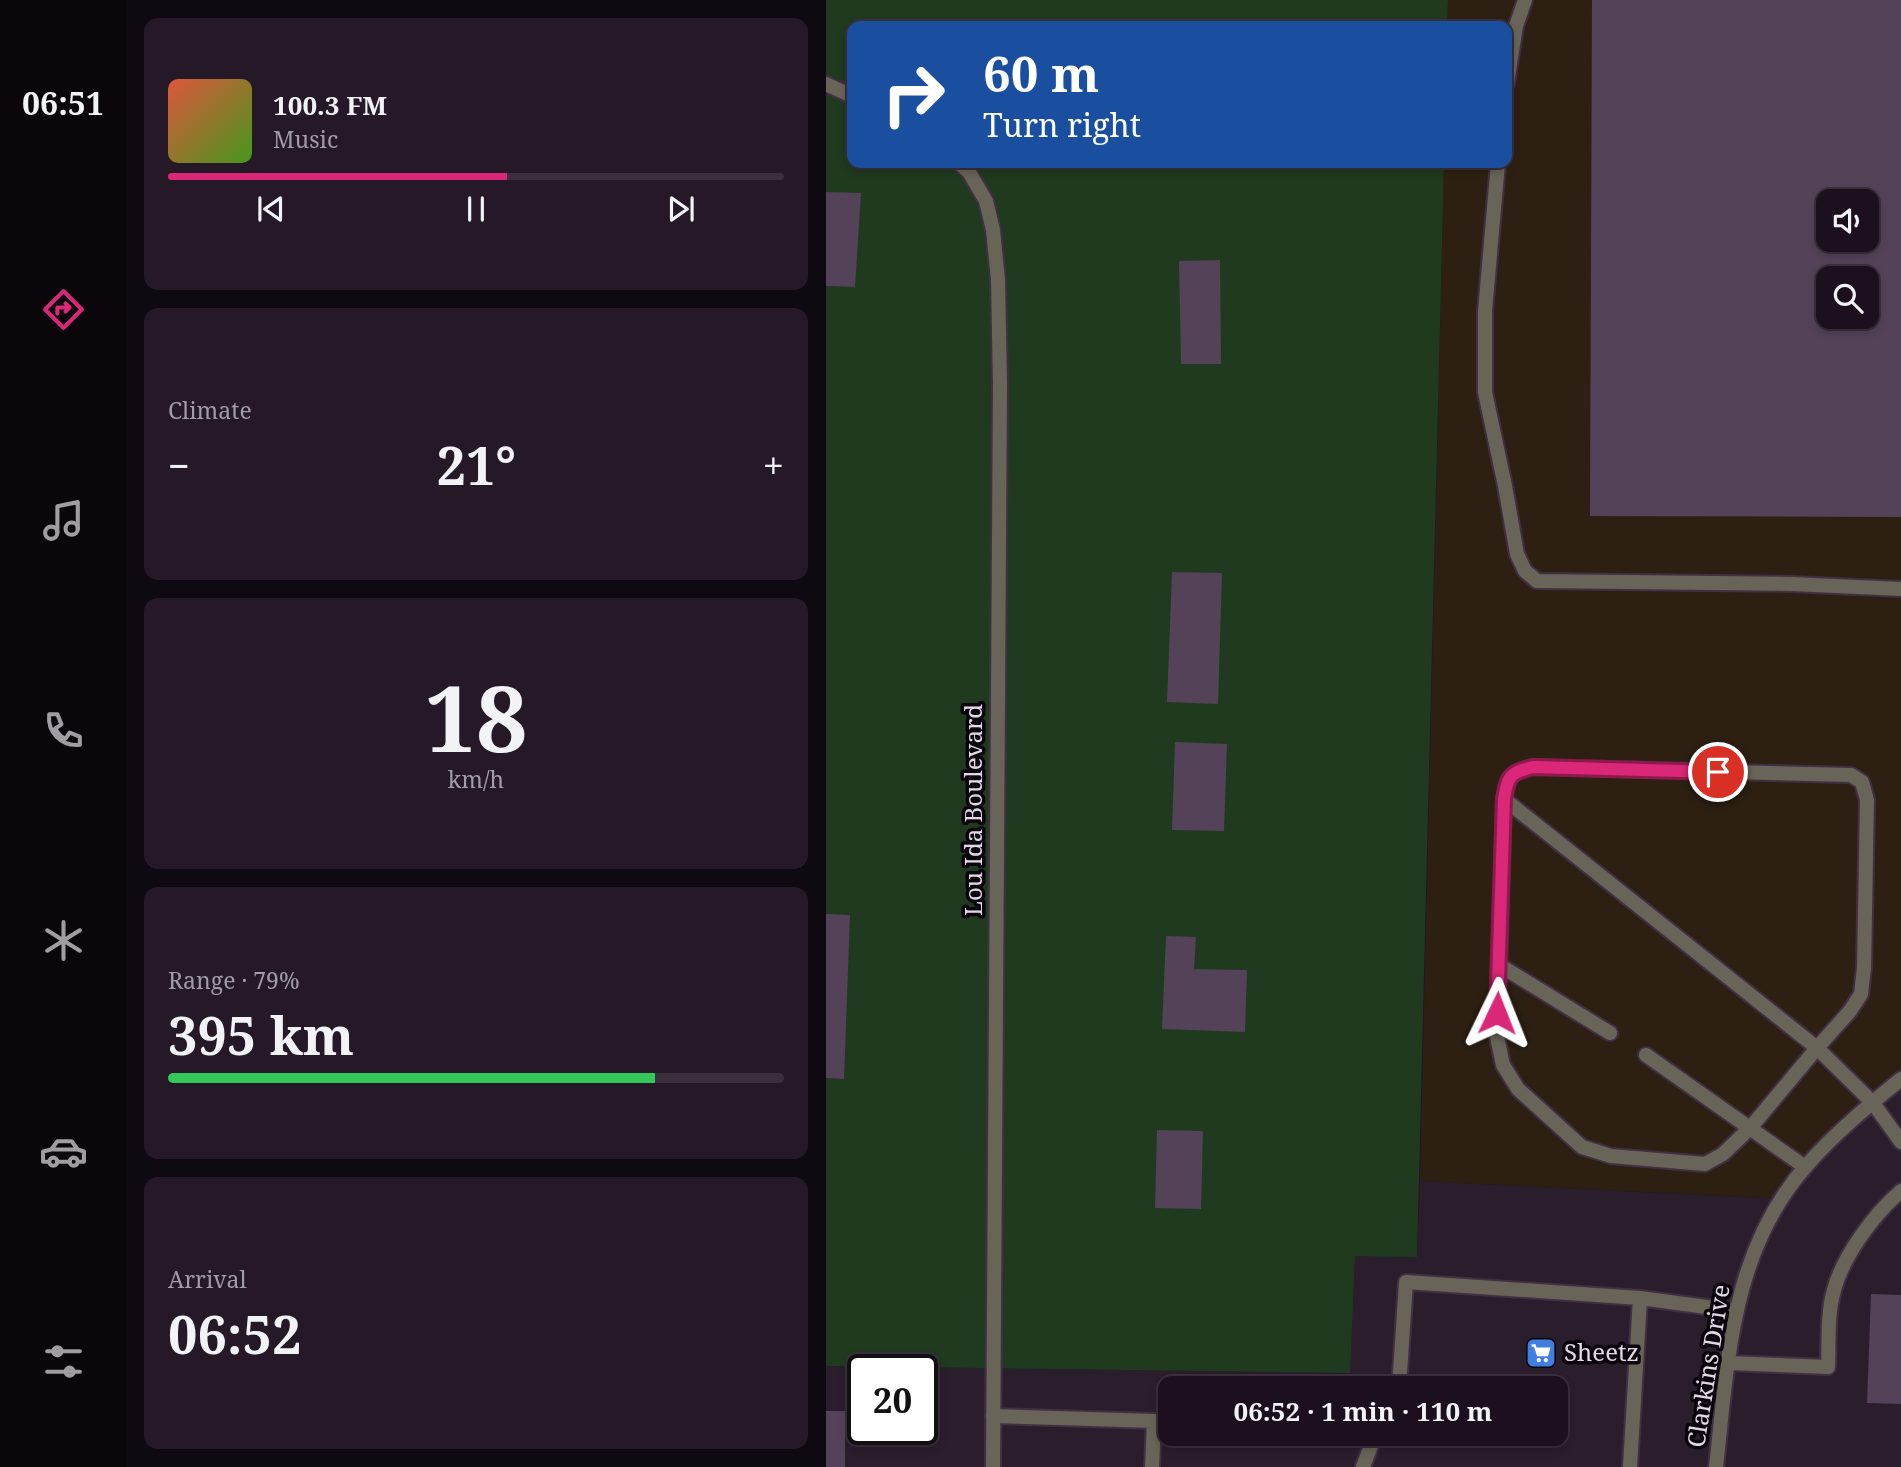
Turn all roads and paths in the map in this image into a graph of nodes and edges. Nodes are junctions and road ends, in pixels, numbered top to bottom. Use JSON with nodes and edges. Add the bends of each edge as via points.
{"nodes":[{"id":1,"x":1525,"y":0,"type":"edge"},
{"id":2,"x":1512,"y":51,"type":"edge"},
{"id":3,"x":826,"y":83,"type":"edge"},
{"id":4,"x":847,"y":94,"type":"edge"},
{"id":5,"x":965,"y":168,"type":"edge"},
{"id":6,"x":1498,"y":168,"type":"edge"},
{"id":7,"x":1901,"y":589,"type":"edge"},
{"id":8,"x":1504,"y":799,"type":"junction"},
{"id":9,"x":1499,"y":965,"type":"junction"},
{"id":10,"x":1610,"y":1033,"type":"dead end"},
{"id":11,"x":1817,"y":1048,"type":"junction"},
{"id":12,"x":1646,"y":1055,"type":"dead end"},
{"id":13,"x":1901,"y":1079,"type":"edge"},
{"id":14,"x":1872,"y":1103,"type":"junction"},
{"id":15,"x":1751,"y":1127,"type":"junction"},
{"id":16,"x":1901,"y":1142,"type":"edge"},
{"id":17,"x":1805,"y":1167,"type":"junction"},
{"id":18,"x":1901,"y":1191,"type":"edge"},
{"id":19,"x":1640,"y":1298,"type":"junction"},
{"id":20,"x":1736,"y":1311,"type":"junction"},
{"id":21,"x":1728,"y":1363,"type":"junction"},
{"id":22,"x":1400,"y":1376,"type":"edge"},
{"id":23,"x":993,"y":1416,"type":"junction"},
{"id":24,"x":1371,"y":1446,"type":"edge"},
{"id":25,"x":993,"y":1467,"type":"edge"},
{"id":26,"x":1152,"y":1467,"type":"edge"},
{"id":27,"x":1363,"y":1467,"type":"edge"},
{"id":28,"x":1630,"y":1467,"type":"edge"},
{"id":29,"x":1716,"y":1467,"type":"edge"}],
"edges":[{"from":1,"to":2,"type":"street"},
{"from":3,"to":4,"type":"street"},
{"from":5,"to":23,"type":"street","name":"Lou Ida Boulevard","via":[[986,201],[998,293]]},
{"from":6,"to":7,"type":"street","via":[[1485,311],[1485,392],[1517,554],[1525,571],[1537,581]]},
{"from":8,"to":9,"type":"street"},
{"from":8,"to":11,"type":"street"},
{"from":8,"to":11,"type":"street","via":[[1507,780],[1514,772],[1533,767],[1851,775],[1862,782],[1867,800],[1861,994]]},
{"from":9,"to":10,"type":"street"},
{"from":9,"to":15,"type":"street","via":[[1497,1037],[1503,1065],[1517,1090],[1583,1147],[1611,1156],[1705,1164]]},
{"from":11,"to":14,"type":"street"},
{"from":11,"to":15,"type":"street"},
{"from":12,"to":15,"type":"street"},
{"from":13,"to":14,"type":"street","name":"Clarkins Drive"},
{"from":14,"to":16,"type":"street"},
{"from":14,"to":17,"type":"street","name":"Clarkins Drive"},
{"from":15,"to":17,"type":"street"},
{"from":17,"to":20,"type":"street","name":"Clarkins Drive","via":[[1768,1222]]},
{"from":18,"to":21,"type":"street","via":[[1843,1264],[1833,1291],[1828,1367]]},
{"from":19,"to":20,"type":"street"},
{"from":19,"to":22,"type":"street","via":[[1406,1282]]},
{"from":19,"to":28,"type":"street"},
{"from":20,"to":21,"type":"street","name":"Clarkins Drive"},
{"from":21,"to":29,"type":"street","name":"Clarkins Drive"},
{"from":23,"to":25,"type":"street","name":"Lou Ida Boulevard"},
{"from":23,"to":26,"type":"street","via":[[1154,1421]]},
{"from":24,"to":27,"type":"street"}]}
